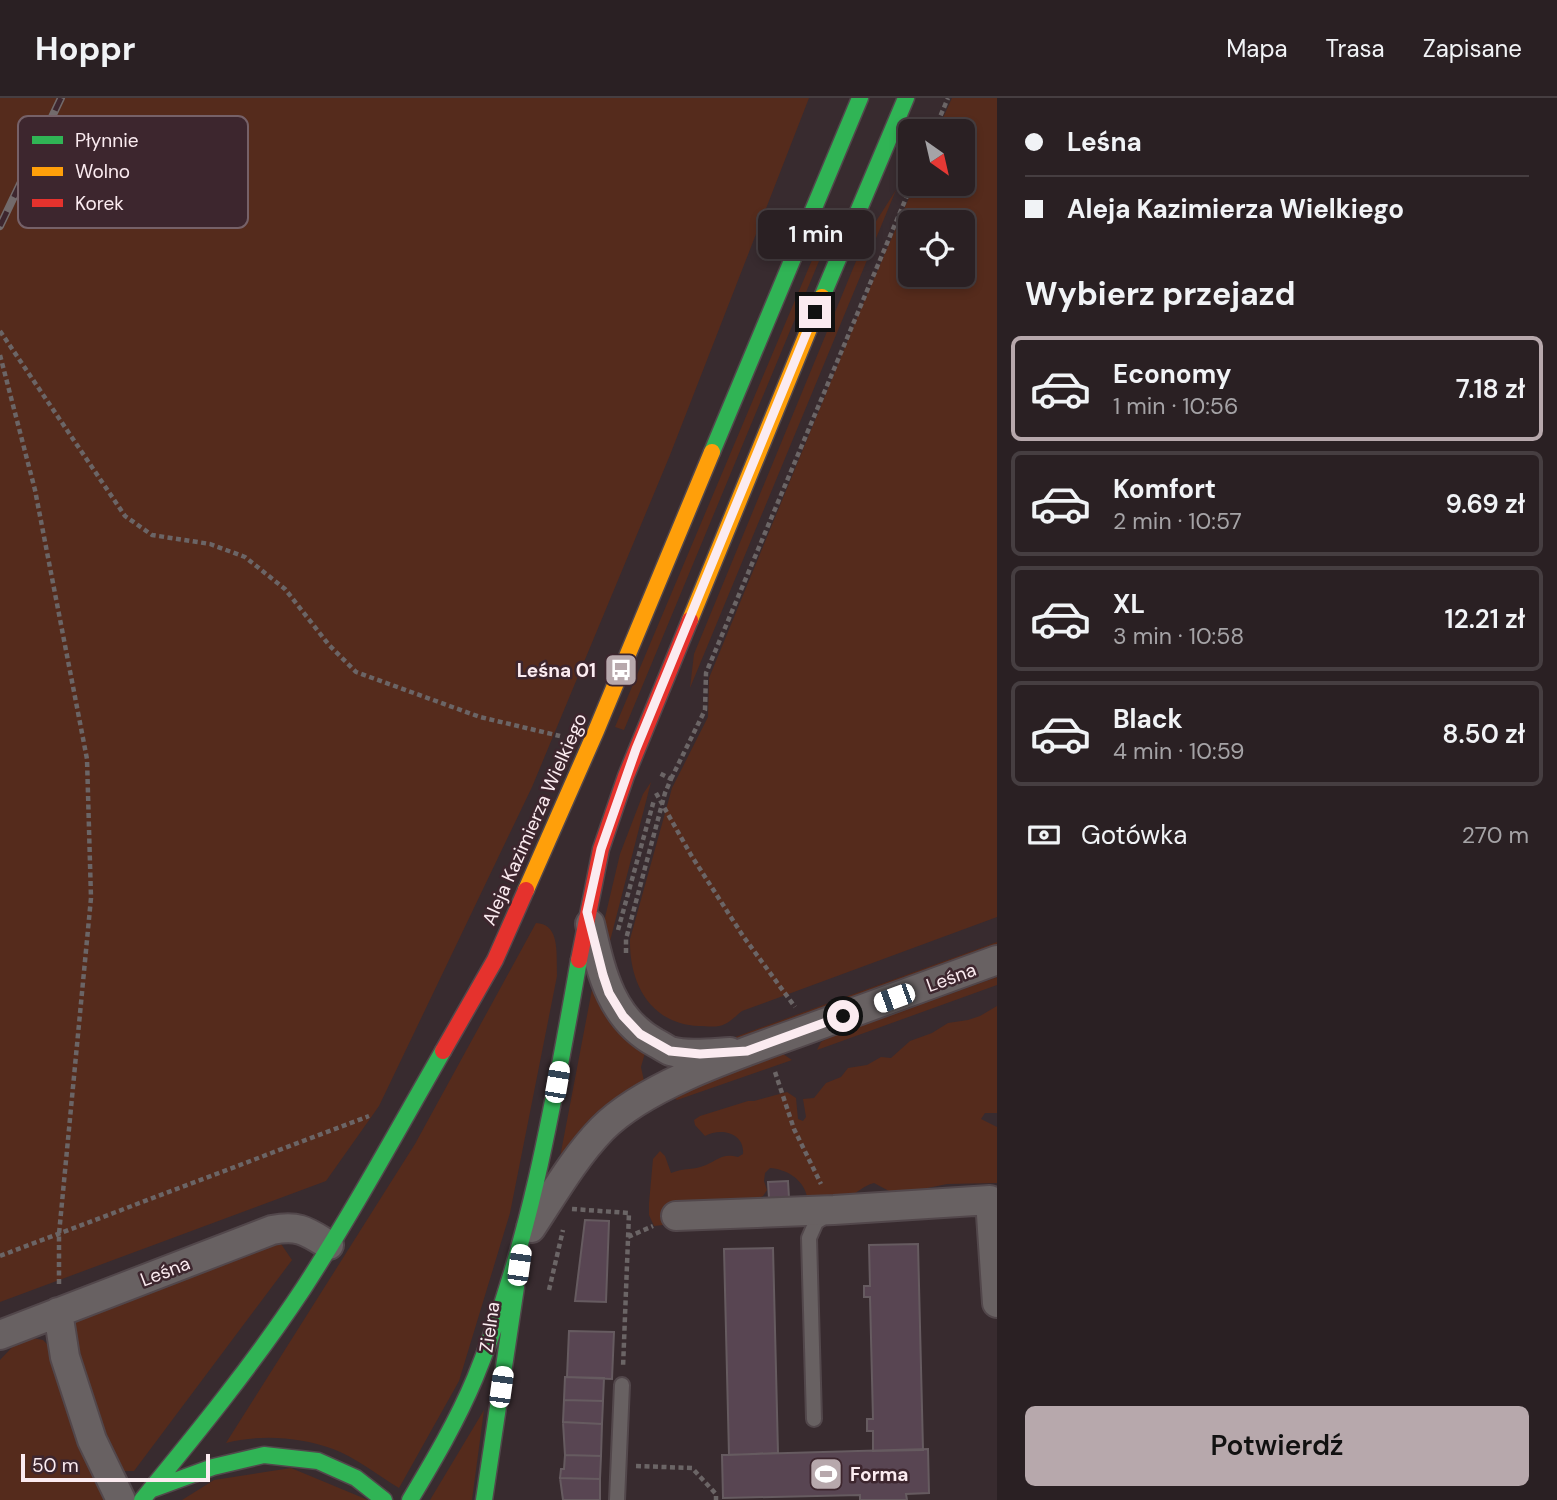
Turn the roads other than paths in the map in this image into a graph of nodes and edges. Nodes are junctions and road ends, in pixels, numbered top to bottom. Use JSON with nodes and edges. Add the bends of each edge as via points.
{"nodes":[{"id":1,"x":860,"y":98,"type":"edge"},
{"id":2,"x":906,"y":98,"type":"edge"},
{"id":3,"x":842,"y":196,"type":"junction"},
{"id":4,"x":587,"y":912,"type":"junction"},
{"id":5,"x":997,"y":960,"type":"edge"},
{"id":6,"x":747,"y":1051,"type":"junction"},
{"id":7,"x":834,"y":1210,"type":"junction"},
{"id":8,"x":676,"y":1216,"type":"dead end"},
{"id":9,"x":522,"y":1242,"type":"junction"},
{"id":10,"x":329,"y":1245,"type":"junction"},
{"id":11,"x":997,"y":1303,"type":"edge"},
{"id":12,"x":58,"y":1312,"type":"junction"},
{"id":13,"x":0,"y":1335,"type":"edge"},
{"id":14,"x":622,"y":1385,"type":"road end"},
{"id":15,"x":814,"y":1419,"type":"dead end"},
{"id":16,"x":146,"y":1495,"type":"edge"},
{"id":17,"x":121,"y":1500,"type":"edge"},
{"id":18,"x":384,"y":1500,"type":"edge"},
{"id":19,"x":410,"y":1500,"type":"edge"},
{"id":20,"x":484,"y":1500,"type":"edge"},
{"id":21,"x":617,"y":1500,"type":"edge"}],
"edges":[{"from":1,"to":3,"type":"main road","name":"Aleja Kazimierza Wielkiego"},
{"from":2,"to":3,"type":"main road","name":"Aleja Kazimierza Wielkiego"},
{"from":3,"to":4,"type":"main road","name":"Aleja Kazimierza Wielkiego","via":[[636,749],[601,849]]},
{"from":3,"to":10,"type":"main road","name":"Aleja Kazimierza Wielkiego","via":[[495,960]]},
{"from":4,"to":6,"type":"street","via":[[609,993],[640,1034],[670,1051]]},
{"from":4,"to":9,"type":"main road","name":"Aleja Kazimierza Wielkiego","via":[[553,1107]]},
{"from":5,"to":6,"type":"street","name":"Leśna"},
{"from":6,"to":9,"type":"street","via":[[657,1090],[603,1128]]},
{"from":7,"to":8,"type":"street"},
{"from":7,"to":11,"type":"street","via":[[990,1200]]},
{"from":7,"to":15,"type":"lane","via":[[816,1222],[809,1238]]},
{"from":9,"to":19,"type":"main road","name":"Aleja Kazimierza Wielkiego","via":[[475,1377]]},
{"from":9,"to":20,"type":"main road","name":"Zielna"},
{"from":10,"to":12,"type":"street","name":"Leśna","via":[[292,1227],[272,1230]]},
{"from":10,"to":16,"type":"main road","name":"Aleja Kazimierza Wielkiego","via":[[250,1364]]},
{"from":12,"to":13,"type":"street","name":"Leśna"},
{"from":12,"to":17,"type":"street","via":[[65,1357],[80,1405]]},
{"from":14,"to":21,"type":"lane"},
{"from":16,"to":18,"type":"main road","via":[[213,1467],[264,1455],[318,1461],[355,1478]]}]}
